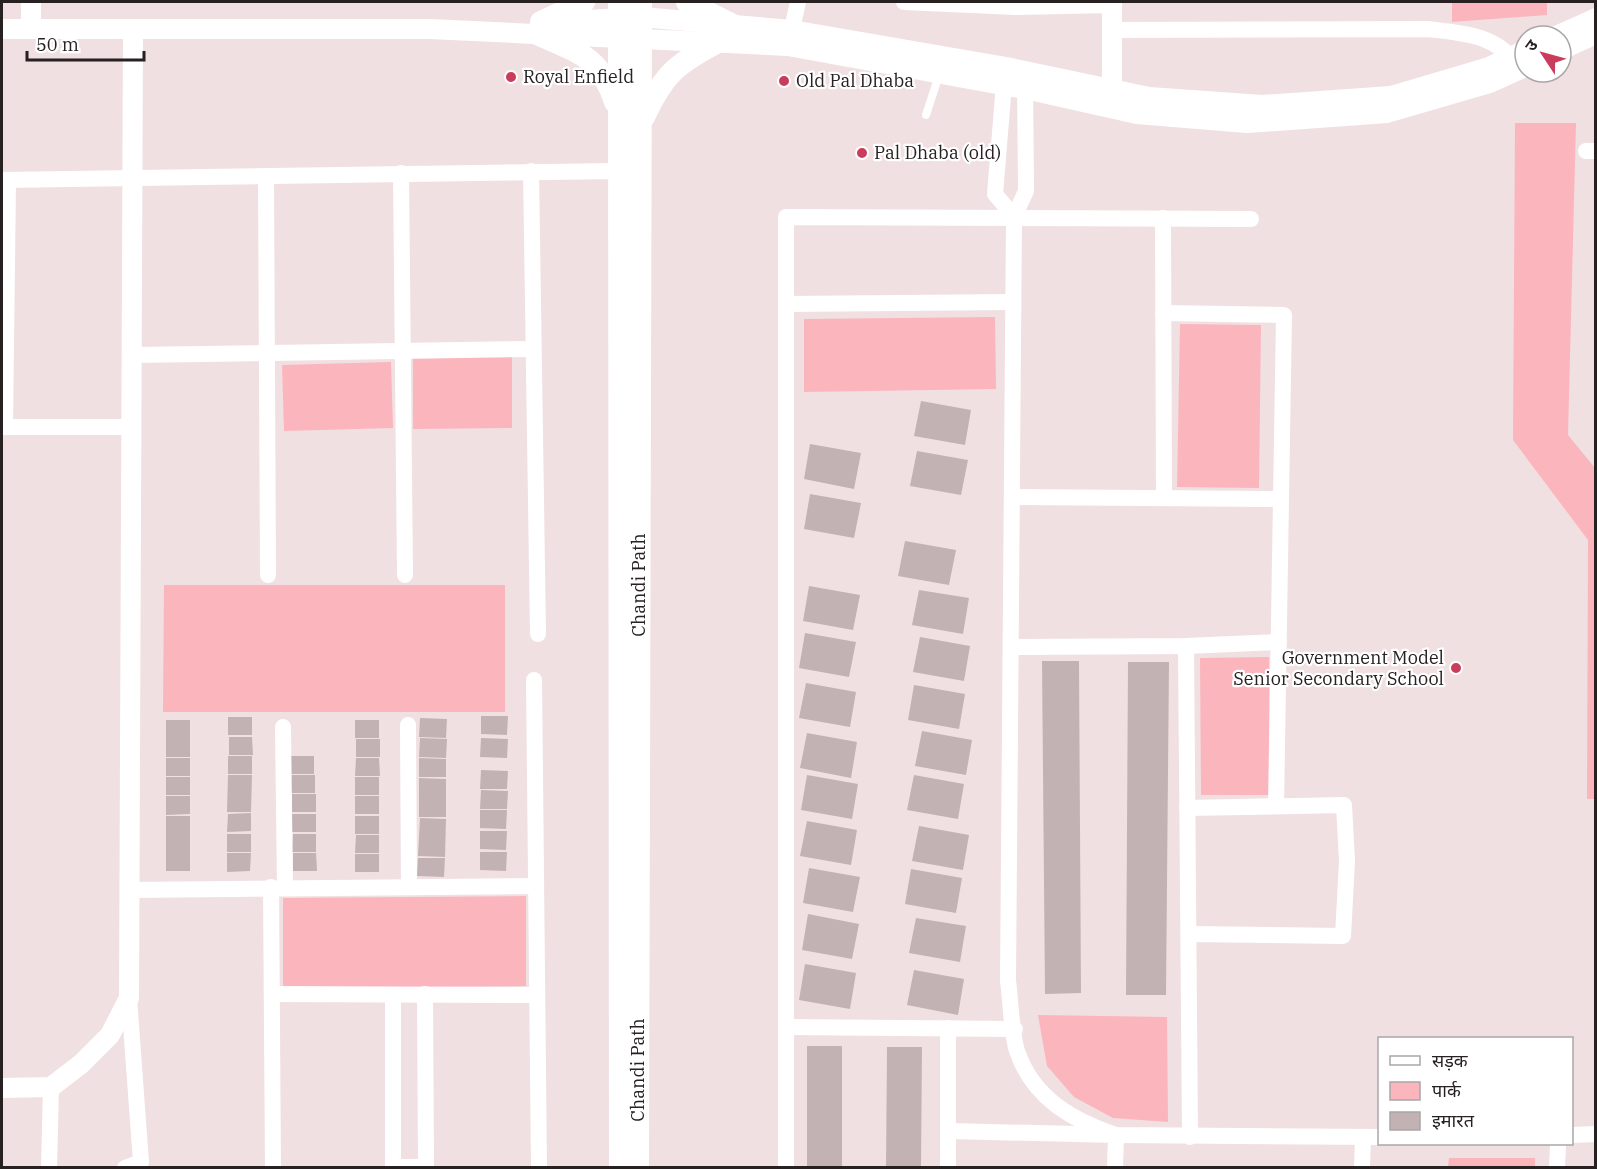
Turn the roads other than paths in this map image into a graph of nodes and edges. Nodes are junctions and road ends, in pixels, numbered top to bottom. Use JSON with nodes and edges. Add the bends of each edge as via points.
{"nodes":[{"id":1,"x":31,"y":2,"type":"edge"},
{"id":2,"x":584,"y":2,"type":"edge"},
{"id":3,"x":687,"y":2,"type":"edge"},
{"id":4,"x":798,"y":2,"type":"edge"},
{"id":5,"x":904,"y":2,"type":"edge"},
{"id":6,"x":1112,"y":3,"type":"edge"},
{"id":7,"x":630,"y":18,"type":"edge"},
{"id":8,"x":1596,"y":18,"type":"edge"},
{"id":9,"x":538,"y":28,"type":"junction"},
{"id":10,"x":1573,"y":28,"type":"edge"},
{"id":11,"x":2,"y":29,"type":"edge"},
{"id":12,"x":31,"y":29,"type":"junction"},
{"id":13,"x":133,"y":29,"type":"junction"},
{"id":14,"x":1112,"y":30,"type":"junction"},
{"id":15,"x":724,"y":33,"type":"junction"},
{"id":16,"x":1596,"y":34,"type":"edge"},
{"id":17,"x":790,"y":38,"type":"junction"},
{"id":18,"x":1573,"y":45,"type":"edge"},
{"id":19,"x":1513,"y":56,"type":"edge"},
{"id":20,"x":1513,"y":62,"type":"edge"},
{"id":21,"x":940,"y":65,"type":"junction"},
{"id":22,"x":1015,"y":78,"type":"junction"},
{"id":23,"x":1112,"y":98,"type":"junction"},
{"id":24,"x":926,"y":114,"type":"dead end"},
{"id":25,"x":619,"y":115,"type":"junction"},
{"id":26,"x":641,"y":124,"type":"junction"},
{"id":27,"x":531,"y":171,"type":"junction"},
{"id":28,"x":619,"y":171,"type":"junction"},
{"id":29,"x":401,"y":173,"type":"junction"},
{"id":30,"x":266,"y":176,"type":"junction"},
{"id":31,"x":132,"y":179,"type":"junction"},
{"id":32,"x":5,"y":180,"type":"edge"},
{"id":33,"x":1014,"y":217,"type":"junction"},
{"id":34,"x":1163,"y":218,"type":"junction"},
{"id":35,"x":1251,"y":219,"type":"dead end"},
{"id":36,"x":1013,"y":302,"type":"junction"},
{"id":37,"x":786,"y":304,"type":"junction"},
{"id":38,"x":1163,"y":313,"type":"junction"},
{"id":39,"x":532,"y":349,"type":"junction"},
{"id":40,"x":402,"y":350,"type":"junction"},
{"id":41,"x":267,"y":352,"type":"junction"},
{"id":42,"x":132,"y":355,"type":"junction"},
{"id":43,"x":3,"y":427,"type":"edge"},
{"id":44,"x":131,"y":427,"type":"junction"},
{"id":45,"x":1012,"y":497,"type":"junction"},
{"id":46,"x":1164,"y":498,"type":"junction"},
{"id":47,"x":1281,"y":499,"type":"junction"},
{"id":48,"x":268,"y":574,"type":"dead end"},
{"id":49,"x":405,"y":574,"type":"dead end"},
{"id":50,"x":538,"y":634,"type":"dead end"},
{"id":51,"x":1279,"y":642,"type":"junction"},
{"id":52,"x":1186,"y":646,"type":"junction"},
{"id":53,"x":1011,"y":647,"type":"junction"},
{"id":54,"x":534,"y":680,"type":"dead end"},
{"id":55,"x":408,"y":725,"type":"dead end"},
{"id":56,"x":283,"y":727,"type":"dead end"},
{"id":57,"x":1276,"y":806,"type":"junction"},
{"id":58,"x":1187,"y":808,"type":"junction"},
{"id":59,"x":536,"y":886,"type":"junction"},
{"id":60,"x":409,"y":887,"type":"junction"},
{"id":61,"x":278,"y":888,"type":"junction"},
{"id":62,"x":129,"y":890,"type":"junction"},
{"id":63,"x":1189,"y":934,"type":"junction"},
{"id":64,"x":272,"y":994,"type":"junction"},
{"id":65,"x":425,"y":994,"type":"junction"},
{"id":66,"x":393,"y":995,"type":"junction"},
{"id":67,"x":537,"y":995,"type":"junction"},
{"id":68,"x":129,"y":998,"type":"junction"},
{"id":69,"x":786,"y":1027,"type":"junction"},
{"id":70,"x":948,"y":1028,"type":"junction"},
{"id":71,"x":1015,"y":1029,"type":"junction"},
{"id":72,"x":51,"y":1087,"type":"junction"},
{"id":73,"x":2,"y":1088,"type":"edge"},
{"id":74,"x":948,"y":1131,"type":"junction"},
{"id":75,"x":1596,"y":1134,"type":"edge"},
{"id":76,"x":1116,"y":1135,"type":"junction"},
{"id":77,"x":1573,"y":1135,"type":"edge"},
{"id":78,"x":1190,"y":1137,"type":"junction"},
{"id":79,"x":1371,"y":1137,"type":"edge"},
{"id":80,"x":1558,"y":1145,"type":"edge"},
{"id":81,"x":49,"y":1167,"type":"edge"},
{"id":82,"x":125,"y":1167,"type":"edge"},
{"id":83,"x":273,"y":1167,"type":"edge"},
{"id":84,"x":539,"y":1167,"type":"edge"},
{"id":85,"x":620,"y":1167,"type":"edge"},
{"id":86,"x":638,"y":1167,"type":"edge"},
{"id":87,"x":786,"y":1167,"type":"edge"},
{"id":88,"x":948,"y":1167,"type":"edge"},
{"id":89,"x":1115,"y":1167,"type":"edge"},
{"id":90,"x":1362,"y":1167,"type":"edge"},
{"id":91,"x":1557,"y":1167,"type":"edge"}],
"edges":[{"from":1,"to":12,"type":"street"},
{"from":2,"to":9,"type":"main road"},
{"from":3,"to":15,"type":"main road"},
{"from":4,"to":17,"type":"street"},
{"from":5,"to":6,"type":"street","via":[[1016,7]]},
{"from":6,"to":14,"type":"street"},
{"from":7,"to":9,"type":"street"},
{"from":7,"to":15,"type":"street"},
{"from":7,"to":25,"type":"main road","name":"Chandi Path"},
{"from":7,"to":26,"type":"main road","name":"Chandi Path"},
{"from":8,"to":10,"type":"street"},
{"from":9,"to":13,"type":"street"},
{"from":9,"to":25,"type":"main road","via":[[595,64],[607,80]]},
{"from":11,"to":12,"type":"street"},
{"from":12,"to":13,"type":"street"},
{"from":13,"to":31,"type":"street"},
{"from":14,"to":19,"type":"street","via":[[1428,29],[1471,34],[1493,42]]},
{"from":14,"to":23,"type":"street"},
{"from":15,"to":17,"type":"street"},
{"from":15,"to":26,"type":"main road","via":[[670,72],[655,92]]},
{"from":16,"to":18,"type":"street"},
{"from":17,"to":21,"type":"street"},
{"from":20,"to":23,"type":"street","via":[[1391,96],[1262,105]]},
{"from":21,"to":22,"type":"street"},
{"from":21,"to":24,"type":"lane"},
{"from":22,"to":23,"type":"street"},
{"from":22,"to":33,"type":"street","via":[[1026,191]]},
{"from":22,"to":33,"type":"street","via":[[995,194]]},
{"from":25,"to":28,"type":"main road","name":"Chandi Path"},
{"from":26,"to":86,"type":"main road","name":"Chandi Path"},
{"from":27,"to":28,"type":"street"},
{"from":27,"to":29,"type":"street"},
{"from":27,"to":39,"type":"street"},
{"from":28,"to":85,"type":"main road","name":"Chandi Path"},
{"from":29,"to":30,"type":"street"},
{"from":29,"to":40,"type":"street"},
{"from":30,"to":31,"type":"street"},
{"from":30,"to":41,"type":"street"},
{"from":31,"to":32,"type":"street"},
{"from":31,"to":42,"type":"street"},
{"from":32,"to":43,"type":"street"},
{"from":33,"to":34,"type":"street"},
{"from":33,"to":36,"type":"street"},
{"from":33,"to":37,"type":"street","via":[[786,217]]},
{"from":34,"to":35,"type":"street"},
{"from":34,"to":38,"type":"street"},
{"from":36,"to":37,"type":"street"},
{"from":36,"to":45,"type":"street"},
{"from":37,"to":69,"type":"street"},
{"from":38,"to":46,"type":"street"},
{"from":38,"to":47,"type":"street","via":[[1284,315]]},
{"from":39,"to":40,"type":"street"},
{"from":39,"to":50,"type":"street"},
{"from":40,"to":41,"type":"street"},
{"from":40,"to":49,"type":"street"},
{"from":41,"to":42,"type":"street"},
{"from":41,"to":48,"type":"street"},
{"from":42,"to":44,"type":"street"},
{"from":43,"to":44,"type":"street"},
{"from":44,"to":62,"type":"street"},
{"from":45,"to":46,"type":"street"},
{"from":45,"to":53,"type":"street"},
{"from":46,"to":47,"type":"street"},
{"from":47,"to":51,"type":"street"},
{"from":51,"to":52,"type":"street"},
{"from":51,"to":57,"type":"street"},
{"from":52,"to":53,"type":"street"},
{"from":52,"to":58,"type":"street"},
{"from":53,"to":71,"type":"street","via":[[1008,981]]},
{"from":54,"to":59,"type":"street"},
{"from":55,"to":60,"type":"street"},
{"from":56,"to":61,"type":"street"},
{"from":57,"to":58,"type":"street"},
{"from":57,"to":63,"type":"street","via":[[1344,805],[1347,870],[1343,936]]},
{"from":58,"to":63,"type":"street"},
{"from":59,"to":60,"type":"street"},
{"from":59,"to":67,"type":"street"},
{"from":60,"to":61,"type":"street"},
{"from":61,"to":62,"type":"street"},
{"from":61,"to":64,"type":"street"},
{"from":62,"to":68,"type":"street"},
{"from":63,"to":78,"type":"street"},
{"from":64,"to":66,"type":"street"},
{"from":64,"to":83,"type":"street"},
{"from":65,"to":66,"type":"street"},
{"from":65,"to":66,"type":"street","via":[[426,1167],[393,1167]]},
{"from":65,"to":67,"type":"street"},
{"from":67,"to":84,"type":"street"},
{"from":68,"to":72,"type":"street","via":[[110,1035]]},
{"from":68,"to":82,"type":"street","via":[[141,1162]]},
{"from":69,"to":70,"type":"street"},
{"from":69,"to":87,"type":"street"},
{"from":70,"to":71,"type":"street"},
{"from":70,"to":74,"type":"street"},
{"from":71,"to":76,"type":"street","via":[[1017,1050],[1030,1079],[1042,1094],[1084,1124]]},
{"from":72,"to":73,"type":"street"},
{"from":72,"to":81,"type":"street"},
{"from":74,"to":76,"type":"street"},
{"from":74,"to":88,"type":"street"},
{"from":75,"to":77,"type":"street"},
{"from":76,"to":78,"type":"street"},
{"from":76,"to":89,"type":"street"},
{"from":78,"to":79,"type":"street"},
{"from":79,"to":90,"type":"street"},
{"from":80,"to":91,"type":"street"}]}
